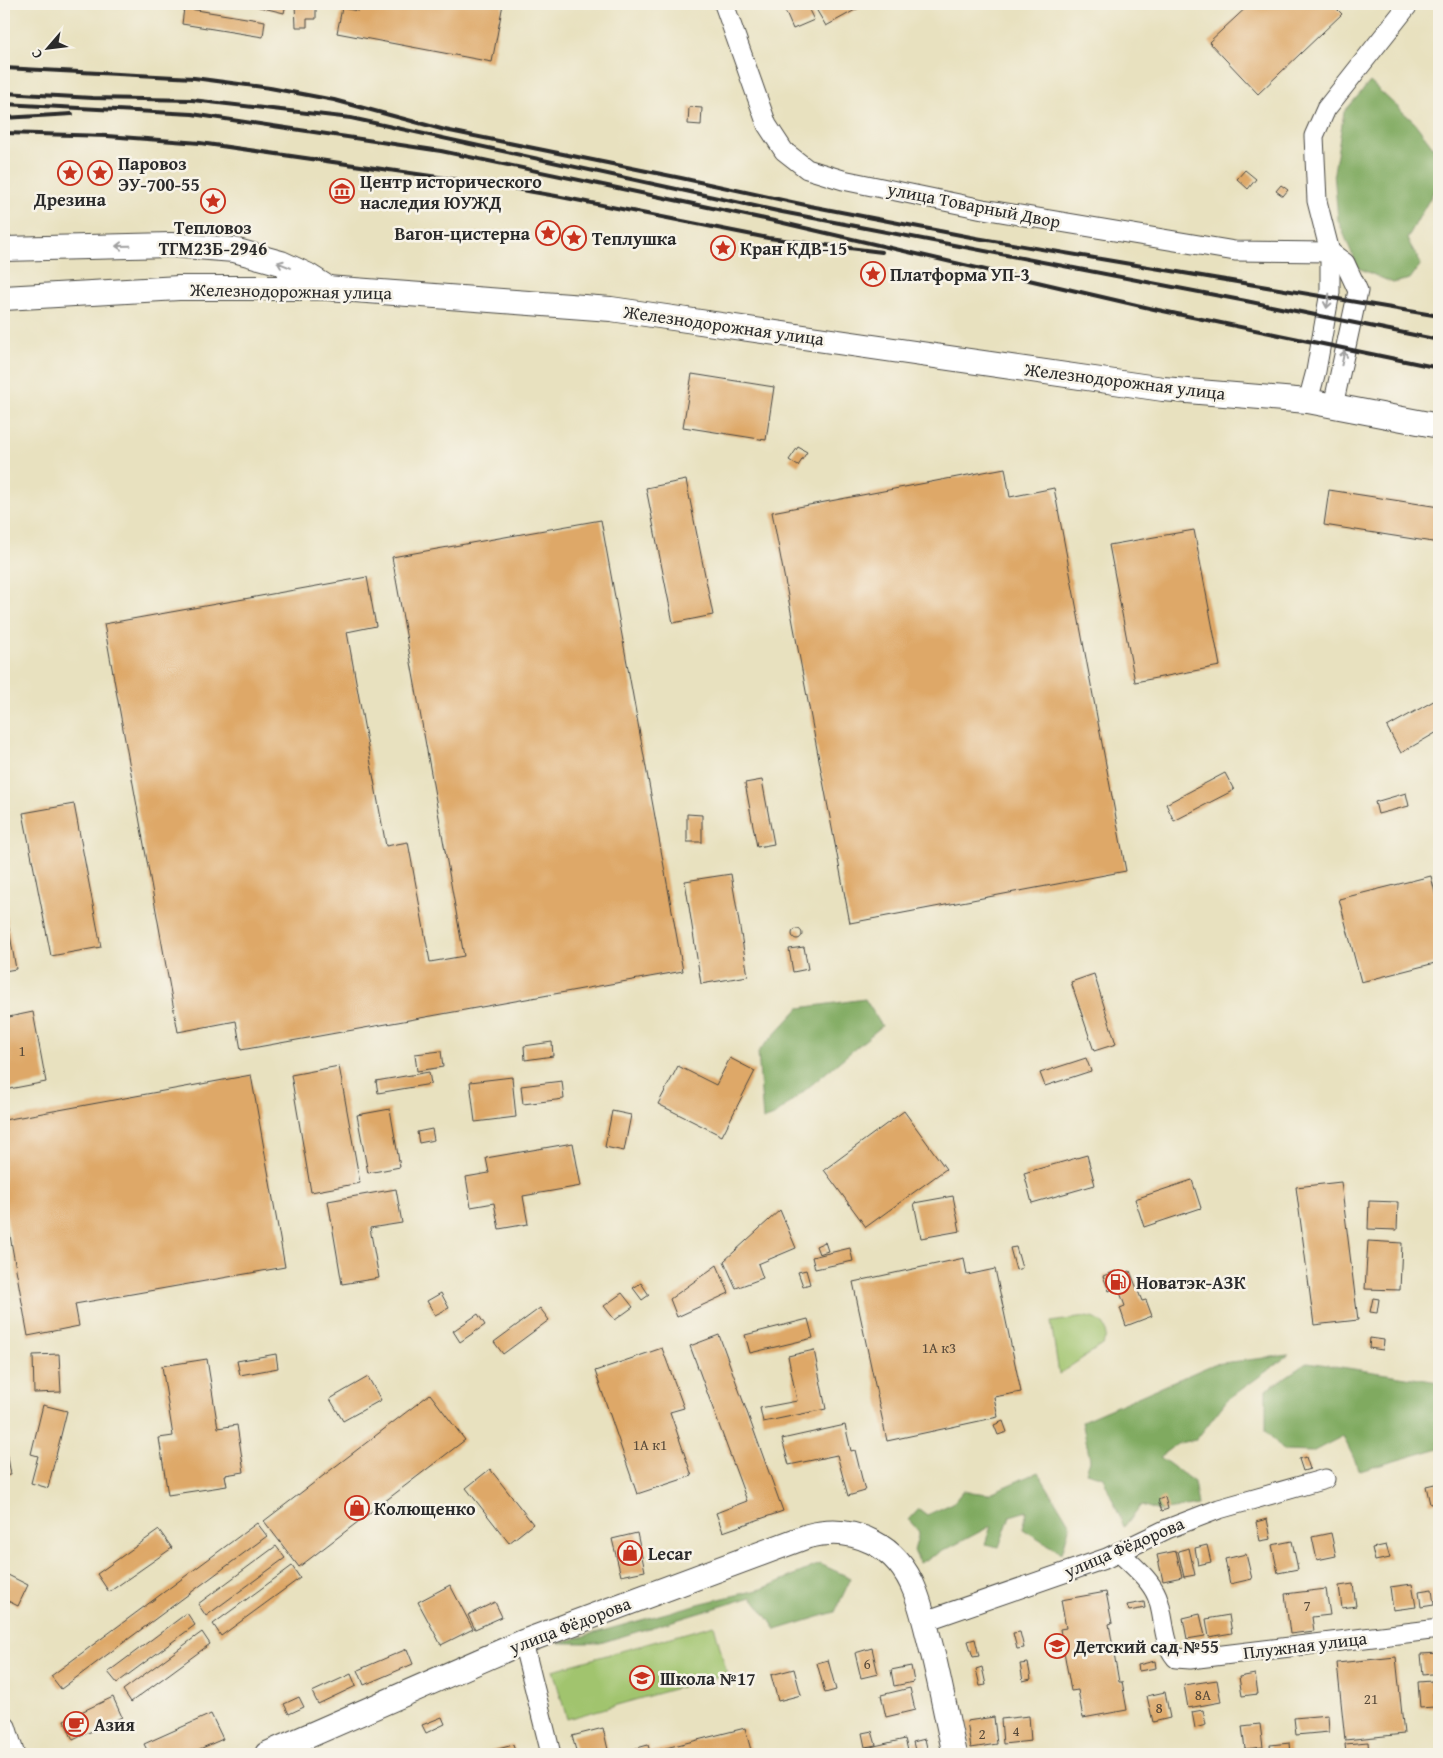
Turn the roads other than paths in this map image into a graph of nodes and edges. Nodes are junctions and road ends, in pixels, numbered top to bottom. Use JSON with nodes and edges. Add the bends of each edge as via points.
{"nodes":[{"id":1,"x":724,"y":4,"type":"edge"},
{"id":2,"x":1409,"y":4,"type":"edge"},
{"id":3,"x":4,"y":249,"type":"edge"},
{"id":4,"x":1330,"y":252,"type":"junction"},
{"id":5,"x":327,"y":288,"type":"junction"},
{"id":6,"x":4,"y":298,"type":"edge"},
{"id":7,"x":1308,"y":401,"type":"junction"},
{"id":8,"x":1333,"y":406,"type":"junction"},
{"id":9,"x":1439,"y":426,"type":"edge"},
{"id":10,"x":1325,"y":1480,"type":"dead end"},
{"id":11,"x":1119,"y":1552,"type":"junction"},
{"id":12,"x":925,"y":1622,"type":"junction"},
{"id":13,"x":1439,"y":1629,"type":"edge"},
{"id":14,"x":523,"y":1642,"type":"junction"},
{"id":15,"x":4,"y":1728,"type":"edge"},
{"id":16,"x":273,"y":1753,"type":"edge"},
{"id":17,"x":12,"y":1754,"type":"edge"},
{"id":18,"x":551,"y":1754,"type":"edge"},
{"id":19,"x":955,"y":1754,"type":"edge"}],
"edges":[{"from":1,"to":4,"type":"street","name":"улица Товарный Двор","via":[[767,125],[784,151],[807,169],[844,180],[983,209],[1235,252]]},
{"from":2,"to":4,"type":"street","via":[[1326,109],[1314,136],[1316,201]]},
{"from":5,"to":3,"type":"main road","one_way":true,"via":[[281,263],[234,250],[172,245]]},
{"from":4,"to":7,"type":"street","one_way":true,"via":[[1330,292]]},
{"from":8,"to":4,"type":"street","one_way":true,"via":[[1358,291],[1345,263]]},
{"from":5,"to":6,"type":"main road","name":"Железнодорожная улица","via":[[179,288]]},
{"from":5,"to":7,"type":"main road","name":"Железнодорожная улица","via":[[611,309],[1163,389]]},
{"from":7,"to":8,"type":"main road","name":"Железнодорожная улица"},
{"from":8,"to":9,"type":"main road","name":"Железнодорожная улица"},
{"from":10,"to":11,"type":"street","name":"улица Фёдорова","via":[[1219,1509]]},
{"from":11,"to":12,"type":"street","name":"улица Фёдорова"},
{"from":11,"to":13,"type":"street","name":"Плужная улица","via":[[1156,1594],[1169,1650],[1176,1658],[1190,1659]]},
{"from":12,"to":14,"type":"main road","name":"улица Фёдорова","via":[[915,1591],[902,1567],[880,1546],[856,1535],[834,1532],[808,1536]]},
{"from":12,"to":19,"type":"main road","name":"улица Фёдорова"},
{"from":14,"to":16,"type":"main road","name":"улица Фёдорова"},
{"from":14,"to":18,"type":"street"},
{"from":15,"to":17,"type":"main road"}]}
